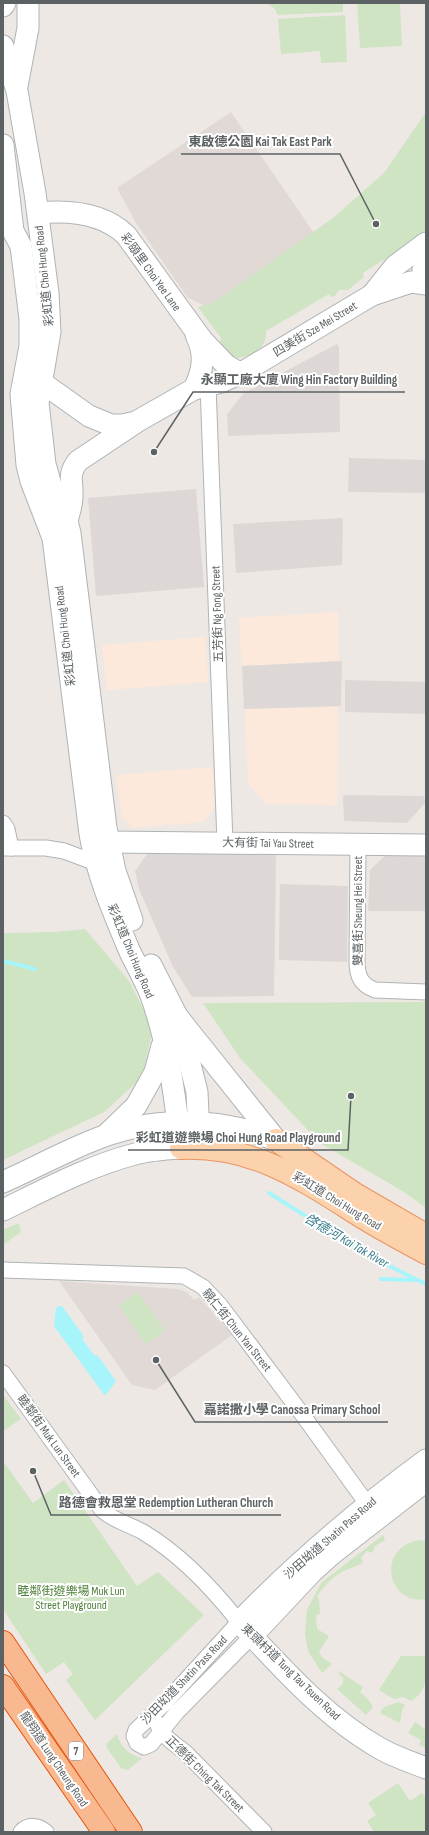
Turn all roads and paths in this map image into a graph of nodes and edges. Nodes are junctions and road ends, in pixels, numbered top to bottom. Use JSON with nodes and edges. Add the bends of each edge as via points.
{"nodes":[{"id":1,"x":5,"y":3,"type":"edge"},
{"id":2,"x":28,"y":3,"type":"edge"},
{"id":3,"x":3,"y":6,"type":"edge"},
{"id":4,"x":3,"y":46,"type":"edge"},
{"id":5,"x":17,"y":91,"type":"junction"},
{"id":6,"x":3,"y":145,"type":"edge"},
{"id":7,"x":38,"y":213,"type":"junction"},
{"id":8,"x":426,"y":243,"type":"edge"},
{"id":9,"x":21,"y":246,"type":"junction"},
{"id":10,"x":426,"y":262,"type":"edge"},
{"id":11,"x":426,"y":282,"type":"edge"},
{"id":12,"x":372,"y":295,"type":"junction"},
{"id":13,"x":192,"y":328,"type":"junction"},
{"id":14,"x":243,"y":372,"type":"junction"},
{"id":15,"x":33,"y":376,"type":"junction"},
{"id":16,"x":201,"y":387,"type":"junction"},
{"id":17,"x":136,"y":422,"type":"junction"},
{"id":18,"x":67,"y":521,"type":"junction"},
{"id":19,"x":3,"y":823,"type":"edge"},
{"id":20,"x":109,"y":842,"type":"junction"},
{"id":21,"x":225,"y":843,"type":"junction"},
{"id":22,"x":358,"y":844,"type":"junction"},
{"id":23,"x":426,"y":845,"type":"edge"},
{"id":24,"x":7,"y":848,"type":"edge"},
{"id":25,"x":96,"y":863,"type":"junction"},
{"id":26,"x":426,"y":992,"type":"edge"},
{"id":27,"x":177,"y":1016,"type":"junction"},
{"id":28,"x":163,"y":1041,"type":"junction"},
{"id":29,"x":178,"y":1122,"type":"junction"},
{"id":30,"x":199,"y":1122,"type":"junction"},
{"id":31,"x":105,"y":1136,"type":"junction"},
{"id":32,"x":276,"y":1140,"type":"junction"},
{"id":33,"x":190,"y":1147,"type":"junction"},
{"id":34,"x":3,"y":1182,"type":"edge"},
{"id":35,"x":3,"y":1210,"type":"edge"},
{"id":36,"x":426,"y":1235,"type":"edge"},
{"id":37,"x":426,"y":1253,"type":"edge"},
{"id":38,"x":3,"y":1270,"type":"edge"},
{"id":39,"x":3,"y":1373,"type":"edge"},
{"id":40,"x":426,"y":1460,"type":"edge"},
{"id":41,"x":426,"y":1481,"type":"edge"},
{"id":42,"x":372,"y":1511,"type":"junction"},
{"id":43,"x":246,"y":1629,"type":"junction"},
{"id":44,"x":3,"y":1642,"type":"edge"},
{"id":45,"x":3,"y":1686,"type":"edge"},
{"id":46,"x":158,"y":1711,"type":"junction"},
{"id":47,"x":162,"y":1732,"type":"junction"},
{"id":48,"x":426,"y":1768,"type":"edge"},
{"id":49,"x":21,"y":1832,"type":"edge"},
{"id":50,"x":46,"y":1832,"type":"edge"},
{"id":51,"x":104,"y":1832,"type":"edge"},
{"id":52,"x":131,"y":1832,"type":"edge"},
{"id":53,"x":264,"y":1832,"type":"edge"}],
"edges":[{"from":1,"to":3,"type":"main road"},
{"from":2,"to":5,"type":"main road","name":"彩虹道 Choi Hung Road","via":[[28,28]]},
{"from":4,"to":5,"type":"main road","name":"彩虹道 Choi Hung Road"},
{"from":5,"to":7,"type":"main road","name":"彩虹道 Choi Hung Road"},
{"from":6,"to":9,"type":"main road","name":"彩虹道 Choi Hung Road","via":[[13,231]]},
{"from":7,"to":9,"type":"main road","via":[[29,223]]},
{"from":7,"to":13,"type":"main road","name":"彩頤里 Choi Yee Lane","via":[[90,216],[115,226],[126,235]]},
{"from":7,"to":15,"type":"main road","name":"彩虹道 Choi Hung Road","via":[[50,317],[46,360]]},
{"from":8,"to":12,"type":"main road","name":"四美街 Sze Mei Street","via":[[395,266]]},
{"from":9,"to":15,"type":"main road","name":"彩虹道 Choi Hung Road","via":[[31,331]]},
{"from":10,"to":11,"type":"main road","name":"四美街 Sze Mei Street","via":[[423,270]]},
{"from":10,"to":12,"type":"main road"},
{"from":11,"to":12,"type":"main road","name":"四美街 Sze Mei Street","via":[[411,282]]},
{"from":12,"to":14,"type":"main road","name":"四美街 Sze Mei Street"},
{"from":13,"to":14,"type":"main road","name":"彩頤里 Choi Yee Lane","via":[[226,365]]},
{"from":13,"to":16,"type":"main road","via":[[203,359]]},
{"from":14,"to":16,"type":"main road","name":"四美街 Sze Mei Street"},
{"from":15,"to":17,"type":"main road","name":"四美街 Sze Mei Street","via":[[100,422],[122,425]]},
{"from":15,"to":18,"type":"main road","name":"彩虹道 Choi Hung Road","via":[[39,392],[45,464],[52,489]]},
{"from":15,"to":25,"type":"main road","name":"彩虹道 Choi Hung Road","via":[[21,406],[28,465],[33,488],[53,538],[89,827]]},
{"from":16,"to":17,"type":"main road","name":"四美街 Sze Mei Street"},
{"from":16,"to":21,"type":"street","name":"五芳街 Ng Fong Street"},
{"from":17,"to":18,"type":"main road","via":[[78,461],[72,468],[72,497]]},
{"from":18,"to":20,"type":"main road","name":"彩虹道 Choi Hung Road"},
{"from":19,"to":24,"type":"street","via":[[7,829]]},
{"from":20,"to":21,"type":"main road","name":"大有街 Tai Yau Street"},
{"from":20,"to":25,"type":"main road","via":[[102,848]]},
{"from":20,"to":27,"type":"main road","name":"彩虹道 Choi Hung Road","via":[[115,871],[142,945]]},
{"from":21,"to":22,"type":"main road","name":"大有街 Tai Yau Street"},
{"from":22,"to":23,"type":"main road","name":"大有街 Tai Yau Street"},
{"from":22,"to":26,"type":"street","name":"雙喜街 Sheung Hei Street","via":[[357,965],[361,982],[375,990]]},
{"from":24,"to":25,"type":"street","via":[[64,850]]},
{"from":25,"to":28,"type":"main road","name":"彩虹道 Choi Hung Road","via":[[119,926],[149,992]]},
{"from":27,"to":30,"type":"main road","name":"彩虹道 Choi Hung Road","via":[[197,1092]]},
{"from":27,"to":32,"type":"main road","name":"彩虹道 Choi Hung Road"},
{"from":28,"to":29,"type":"main road","name":"彩虹道 Choi Hung Road"},
{"from":28,"to":31,"type":"main road","via":[[155,1072],[136,1106]]},
{"from":29,"to":30,"type":"main road","name":"彩虹道 Choi Hung Road"},
{"from":29,"to":31,"type":"main road","via":[[154,1124]]},
{"from":29,"to":33,"type":"main road","name":"彩虹道 Choi Hung Road"},
{"from":30,"to":32,"type":"main road","name":"彩虹道 Choi Hung Road","via":[[251,1131]]},
{"from":30,"to":33,"type":"main road","name":"彩虹道 Choi Hung Road"},
{"from":31,"to":34,"type":"main road"},
{"from":32,"to":36,"type":"main road","name":"彩虹道 Choi Hung Road","via":[[355,1194]]},
{"from":33,"to":35,"type":"main road","via":[[137,1153],[109,1161]]},
{"from":33,"to":37,"type":"main road","name":"彩虹道 Choi Hung Road","via":[[238,1153],[277,1166]]},
{"from":38,"to":42,"type":"street","name":"親仁街 Chun Yan Street","via":[[184,1276],[192,1279],[220,1305]]},
{"from":39,"to":43,"type":"street","name":"睦鄰街 Muk Lun Street","via":[[102,1510],[110,1517],[142,1531],[161,1544],[223,1602]]},
{"from":40,"to":42,"type":"main road","name":"沙田坳道 Shatin Pass Road"},
{"from":41,"to":42,"type":"main road","name":"沙田坳道 Shatin Pass Road"},
{"from":42,"to":43,"type":"main road","name":"沙田坳道 Shatin Pass Road","via":[[312,1572]]},
{"from":43,"to":46,"type":"street","name":"沙田㘭道 Shatin Pass Road"},
{"from":43,"to":47,"type":"street","name":"沙田㘭道 Shatin Pass Road"},
{"from":43,"to":48,"type":"main road","name":"東頭村道 Tung Tau Tsuen Road","via":[[303,1688],[340,1721],[380,1748]]},
{"from":44,"to":52,"type":"highway","name":"龍翔道 Lung Cheung Road","number":"7"},
{"from":45,"to":51,"type":"highway","name":"龍翔道 Lung Cheung Road","number":"7"},
{"from":46,"to":47,"type":"street","name":"正德街 Ching Tak Street","via":[[156,1718]]},
{"from":46,"to":47,"type":"street","name":"沙田㘭道 Shatin Pass Road","via":[[136,1730],[135,1740],[139,1745],[147,1746]]},
{"from":47,"to":53,"type":"street","name":"正德街 Ching Tak Street"},
{"from":49,"to":50,"type":"street","via":[[33,1826]]}]}
